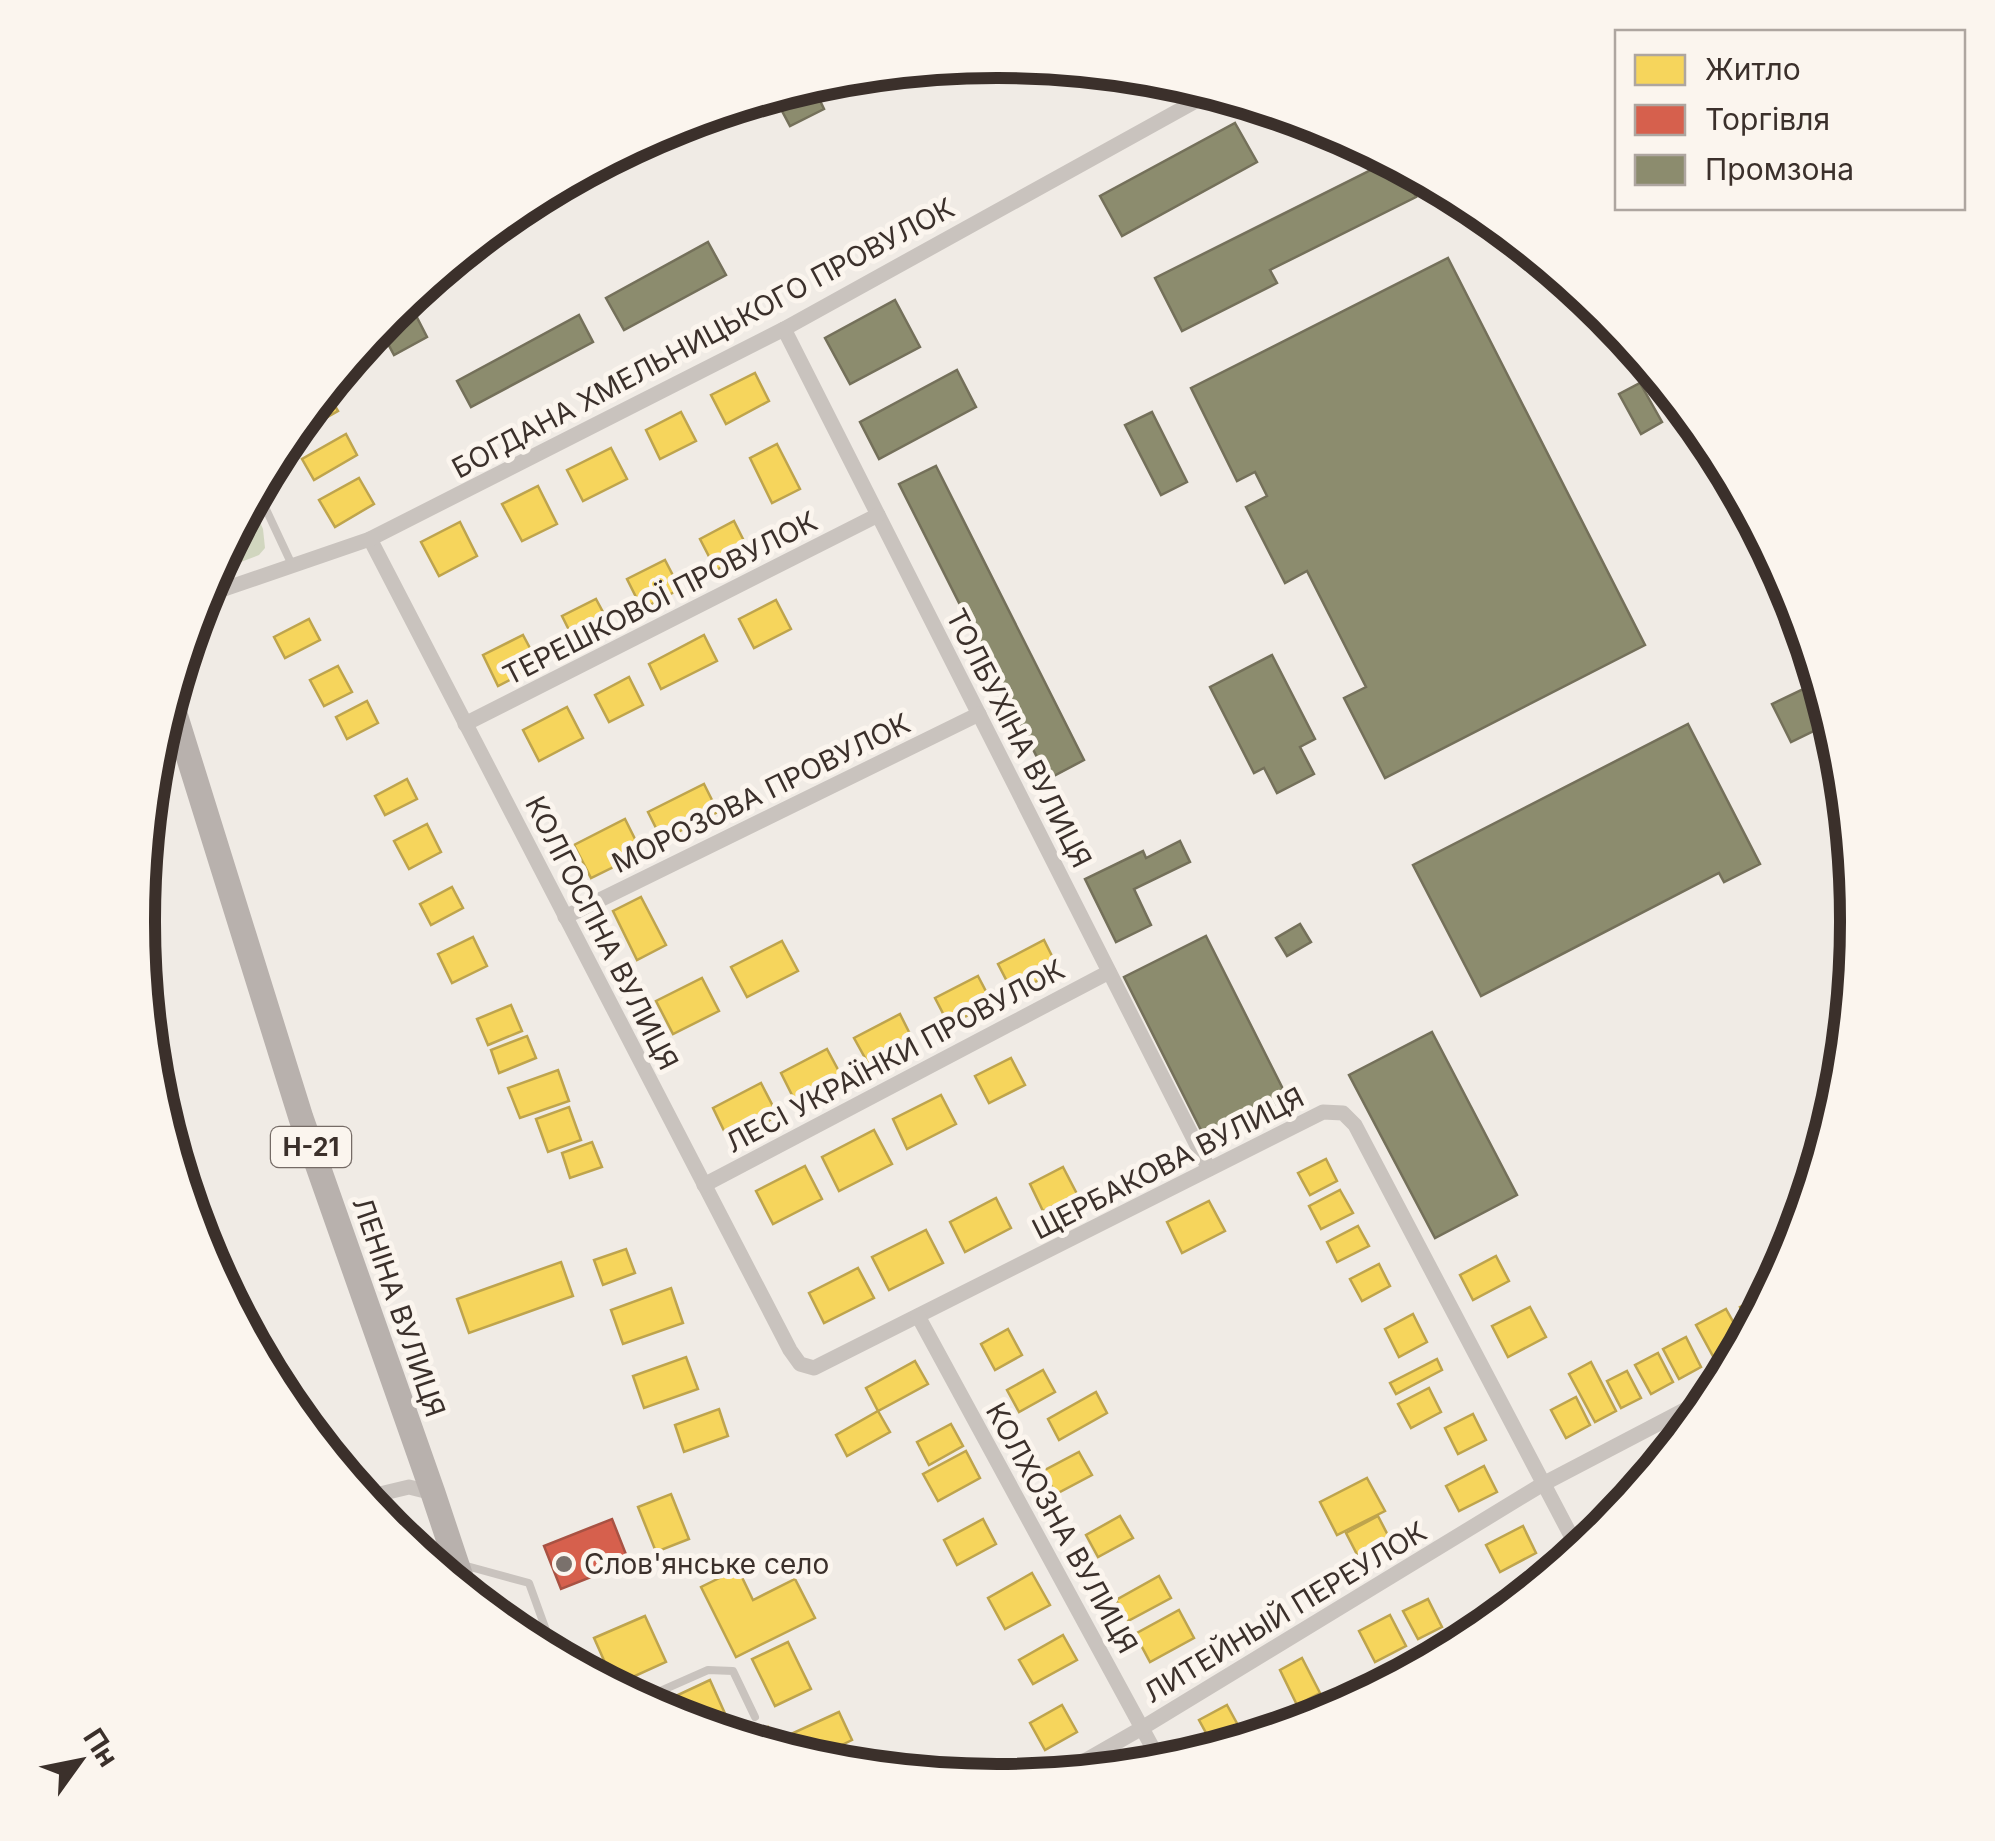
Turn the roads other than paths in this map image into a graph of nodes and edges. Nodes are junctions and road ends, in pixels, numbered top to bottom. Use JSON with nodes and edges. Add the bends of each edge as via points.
{"nodes":[{"id":1,"x":1195,"y":101,"type":"edge"},
{"id":2,"x":784,"y":329,"type":"junction"},
{"id":3,"x":263,"y":506,"type":"edge"},
{"id":4,"x":878,"y":515,"type":"junction"},
{"id":5,"x":370,"y":539,"type":"junction"},
{"id":6,"x":293,"y":567,"type":"junction"},
{"id":7,"x":222,"y":591,"type":"edge"},
{"id":8,"x":979,"y":714,"type":"junction"},
{"id":9,"x":178,"y":724,"type":"edge"},
{"id":10,"x":465,"y":724,"type":"junction"},
{"id":11,"x":565,"y":917,"type":"junction"},
{"id":12,"x":1110,"y":972,"type":"junction"},
{"id":13,"x":1209,"y":1169,"type":"junction"},
{"id":14,"x":704,"y":1186,"type":"junction"},
{"id":15,"x":918,"y":1316,"type":"junction"},
{"id":16,"x":790,"y":1350,"type":"joint"},
{"id":17,"x":1682,"y":1411,"type":"edge"},
{"id":18,"x":1539,"y":1486,"type":"junction"},
{"id":19,"x":433,"y":1493,"type":"junction"},
{"id":20,"x":380,"y":1494,"type":"edge"},
{"id":21,"x":1571,"y":1538,"type":"edge"},
{"id":22,"x":456,"y":1564,"type":"joint"},
{"id":23,"x":547,"y":1632,"type":"edge"},
{"id":24,"x":659,"y":1692,"type":"edge"},
{"id":25,"x":755,"y":1718,"type":"dead end"},
{"id":26,"x":1142,"y":1728,"type":"junction"},
{"id":27,"x":1153,"y":1748,"type":"edge"},
{"id":28,"x":1090,"y":1758,"type":"edge"}],
"edges":[{"from":1,"to":2,"type":"street","name":"БОГДАНА ХМЕЛЬНИЦЬКОГО ПРОВУЛОК"},
{"from":2,"to":4,"type":"street","name":"ТОЛБУХІНА ВУЛИЦЯ"},
{"from":2,"to":5,"type":"street","name":"БОГДАНА ХМЕЛЬНИЦЬКОГО ПРОВУЛОК"},
{"from":3,"to":6,"type":"lane"},
{"from":4,"to":8,"type":"street","name":"ТОЛБУХІНА ВУЛИЦЯ"},
{"from":4,"to":10,"type":"street","name":"ТЕРЕШКОВОЇ ПРОВУЛОК"},
{"from":5,"to":6,"type":"street","name":"БОГДАНА ХМЕЛЬНИЦЬКОГО ПРОВУЛОК"},
{"from":5,"to":10,"type":"street","name":"КОЛГОСПНА ВУЛИЦЯ"},
{"from":6,"to":7,"type":"street","name":"БОГДАНА ХМЕЛЬНИЦЬКОГО ПРОВУЛОК"},
{"from":8,"to":11,"type":"street","name":"МОРОЗОВА ПРОВУЛОК"},
{"from":8,"to":12,"type":"street","name":"ТОЛБУХІНА ВУЛИЦЯ"},
{"from":9,"to":19,"type":"main road","name":"ЛЕНІНА ВУЛИЦЯ","number":"Н-21","via":[[300,1118]]},
{"from":10,"to":11,"type":"street","name":"КОЛГОСПНА ВУЛИЦЯ"},
{"from":11,"to":14,"type":"street","name":"КОЛГОСПНА ВУЛИЦЯ"},
{"from":12,"to":13,"type":"street","name":"ТОЛБУХІНА ВУЛИЦЯ"},
{"from":12,"to":14,"type":"street","name":"ЛЕСІ УКРАЇНКИ ПРОВУЛОК"},
{"from":13,"to":15,"type":"street","name":"ЩЕРБАКОВА ВУЛИЦЯ"},
{"from":13,"to":18,"type":"street","name":"ЩЕРБАКОВА ВУЛИЦЯ","via":[[1323,1112],[1344,1113]]},
{"from":14,"to":16,"type":"street","name":"КОЛГОСПНА ВУЛИЦЯ"},
{"from":15,"to":16,"type":"street","name":"ЩЕРБАКОВА ВУЛИЦЯ","via":[[814,1368],[800,1364]]},
{"from":15,"to":26,"type":"street","name":"КОЛХОЗНА ВУЛИЦЯ"},
{"from":17,"to":18,"type":"street","name":"ЛИТЕЙНЫЙ ПЕРЕУЛОК"},
{"from":18,"to":21,"type":"street","name":"ЩЕРБАКОВА ВУЛИЦЯ"},
{"from":18,"to":26,"type":"street","name":"ЛИТЕЙНЫЙ ПЕРЕУЛОК"},
{"from":19,"to":20,"type":"street","via":[[408,1488]]},
{"from":19,"to":22,"type":"main road","name":"ЛЕНІНА ВУЛИЦЯ","number":"Н-21"},
{"from":22,"to":23,"type":"lane","via":[[529,1583]]},
{"from":24,"to":25,"type":"lane","via":[[708,1670],[733,1671]]},
{"from":26,"to":27,"type":"street","name":"КОЛХОЗНА ВУЛИЦЯ"},
{"from":26,"to":28,"type":"street","name":"ЛИТЕЙНЫЙ ПЕРЕУЛОК"}]}
